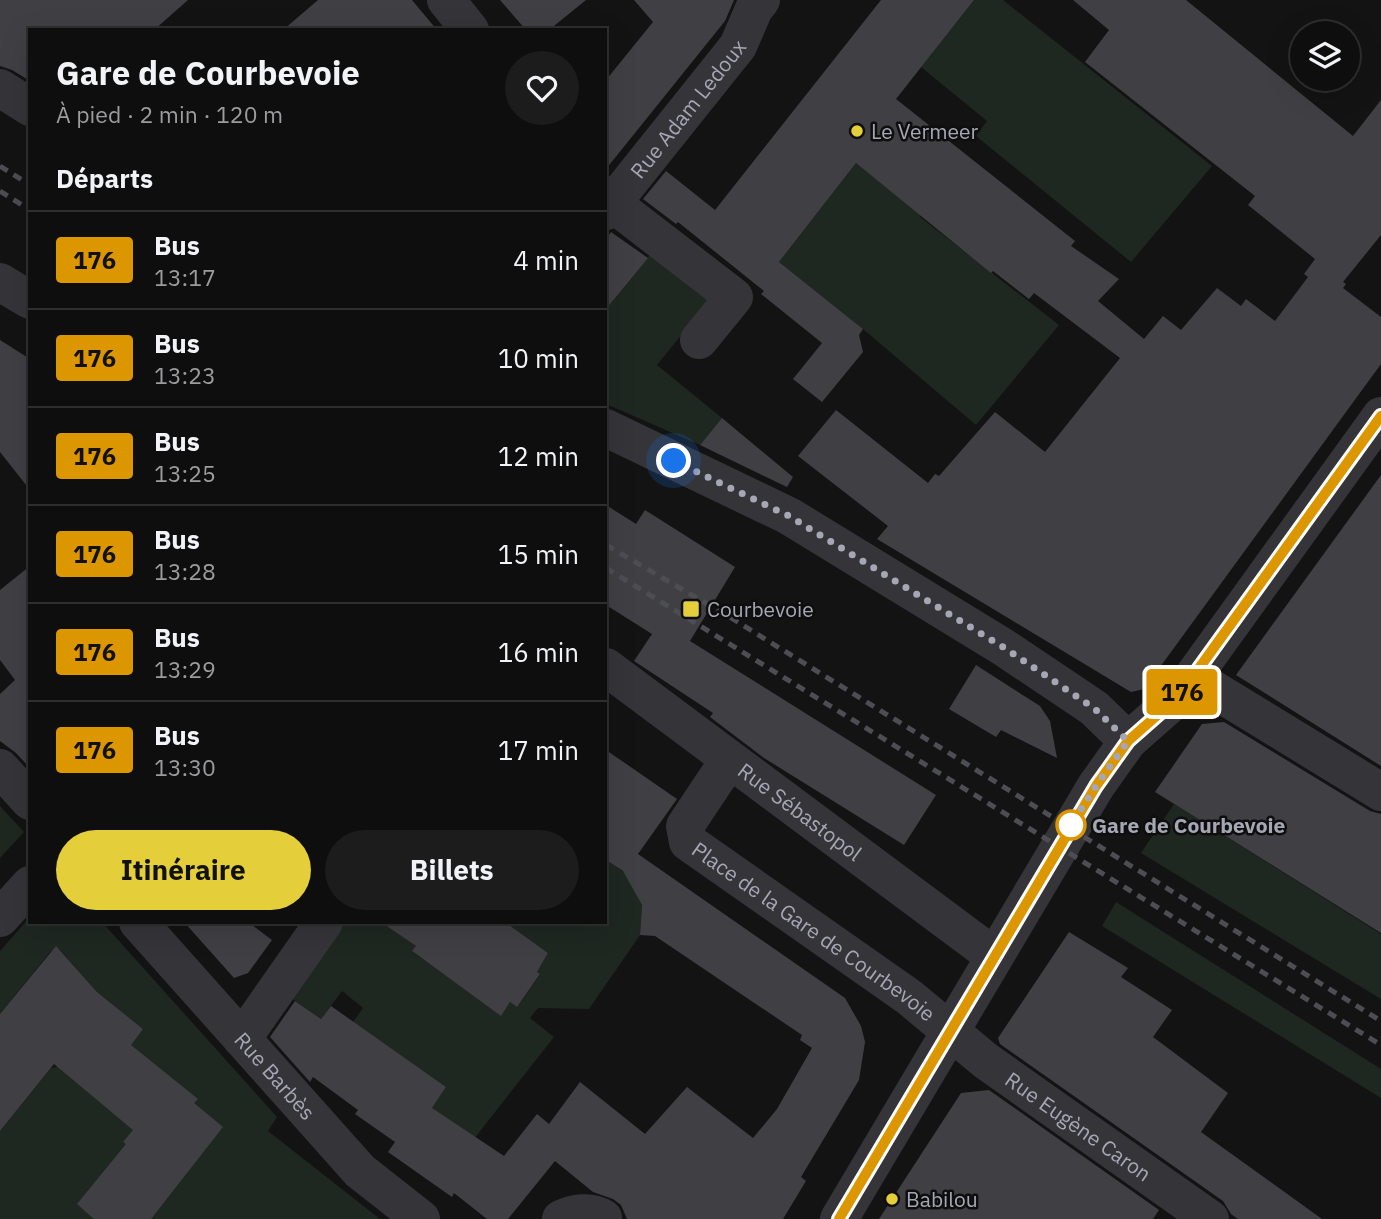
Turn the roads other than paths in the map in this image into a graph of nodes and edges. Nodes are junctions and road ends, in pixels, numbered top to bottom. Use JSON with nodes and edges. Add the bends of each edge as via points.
{"nodes":[{"id":1,"x":446,"y":0,"type":"edge"},
{"id":2,"x":761,"y":0,"type":"edge"},
{"id":3,"x":468,"y":28,"type":"edge"},
{"id":4,"x":0,"y":88,"type":"edge"},
{"id":5,"x":28,"y":106,"type":"edge"},
{"id":6,"x":608,"y":203,"type":"edge"},
{"id":7,"x":0,"y":282,"type":"edge"},
{"id":8,"x":28,"y":299,"type":"edge"},
{"id":9,"x":699,"y":340,"type":"dead end"},
{"id":10,"x":1381,"y":416,"type":"edge"},
{"id":11,"x":607,"y":428,"type":"edge"},
{"id":12,"x":607,"y":668,"type":"edge"},
{"id":13,"x":1193,"y":677,"type":"junction"},
{"id":14,"x":1128,"y":741,"type":"junction"},
{"id":15,"x":734,"y":764,"type":"junction"},
{"id":16,"x":0,"y":768,"type":"edge"},
{"id":17,"x":1381,"y":792,"type":"edge"},
{"id":18,"x":28,"y":799,"type":"edge"},
{"id":19,"x":28,"y":887,"type":"edge"},
{"id":20,"x":0,"y":918,"type":"edge"},
{"id":21,"x":140,"y":924,"type":"edge"},
{"id":22,"x":323,"y":924,"type":"edge"},
{"id":23,"x":994,"y":956,"type":"junction"},
{"id":24,"x":950,"y":1030,"type":"junction"},
{"id":25,"x":242,"y":1039,"type":"junction"},
{"id":26,"x":421,"y":1219,"type":"edge"},
{"id":27,"x":561,"y":1219,"type":"edge"},
{"id":28,"x":603,"y":1219,"type":"edge"},
{"id":29,"x":839,"y":1219,"type":"edge"},
{"id":30,"x":1210,"y":1219,"type":"edge"}],
"edges":[{"from":1,"to":3,"type":"street"},
{"from":2,"to":6,"type":"street","name":"Rue Adam Ledoux","via":[[737,46]]},
{"from":4,"to":5,"type":"street"},
{"from":6,"to":9,"type":"street","via":[[734,297]]},
{"from":7,"to":8,"type":"street"},
{"from":10,"to":13,"type":"street"},
{"from":11,"to":14,"type":"street","via":[[789,516],[1003,647],[1094,708]]},
{"from":12,"to":15,"type":"street","name":"Rue Sébastopol"},
{"from":13,"to":14,"type":"street","via":[[1179,696]]},
{"from":13,"to":17,"type":"street"},
{"from":14,"to":23,"type":"street"},
{"from":15,"to":23,"type":"street","name":"Rue Sébastopol"},
{"from":15,"to":24,"type":"street","name":"Place de la Gare de Courbevoie","via":[[723,769],[685,826],[688,842]]},
{"from":16,"to":18,"type":"street"},
{"from":19,"to":20,"type":"street"},
{"from":21,"to":25,"type":"street","name":"Rue Barbès"},
{"from":22,"to":25,"type":"street"},
{"from":23,"to":24,"type":"street"},
{"from":24,"to":29,"type":"street"},
{"from":24,"to":30,"type":"street","name":"Rue Eugène Caron","via":[[986,1061]]},
{"from":25,"to":26,"type":"street","name":"Rue Barbès","via":[[360,1171]]},
{"from":27,"to":28,"type":"street","via":[[582,1213]]}]}
